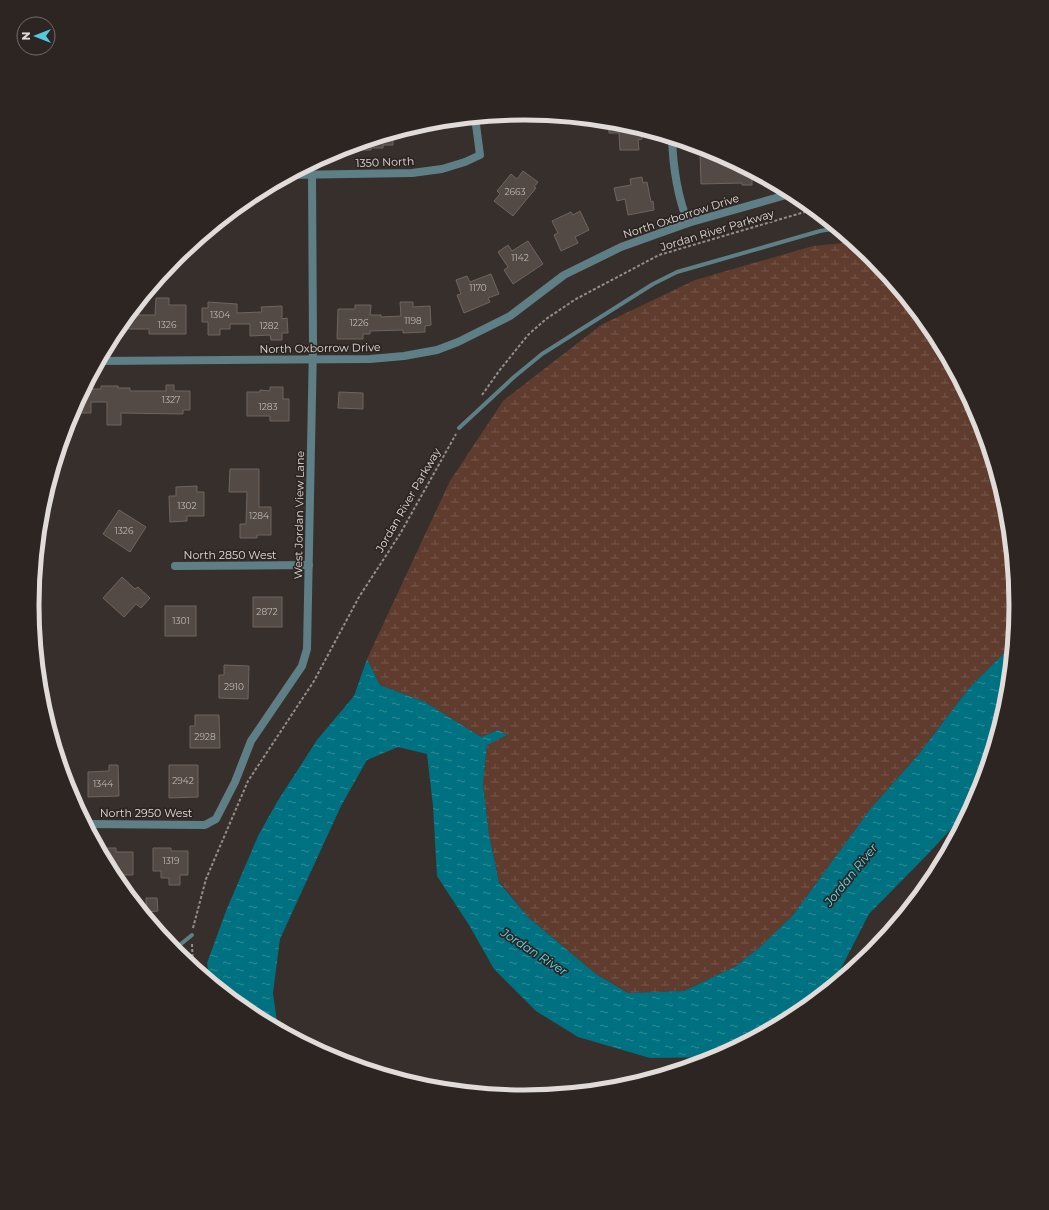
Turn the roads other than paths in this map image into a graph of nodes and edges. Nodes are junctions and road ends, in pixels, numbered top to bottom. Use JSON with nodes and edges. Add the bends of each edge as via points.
{"nodes":[{"id":1,"x":476,"y":123,"type":"edge"},
{"id":2,"x":672,"y":142,"type":"edge"},
{"id":3,"x":312,"y":175,"type":"junction"},
{"id":4,"x":300,"y":176,"type":"edge"},
{"id":5,"x":785,"y":195,"type":"edge"},
{"id":6,"x":688,"y":223,"type":"junction"},
{"id":7,"x":831,"y":229,"type":"edge"},
{"id":8,"x":313,"y":359,"type":"junction"},
{"id":9,"x":105,"y":361,"type":"edge"},
{"id":10,"x":459,"y":428,"type":"road end"},
{"id":11,"x":309,"y":565,"type":"junction"},
{"id":12,"x":175,"y":566,"type":"dead end"},
{"id":13,"x":91,"y":824,"type":"edge"},
{"id":14,"x":205,"y":825,"type":"joint"},
{"id":15,"x":192,"y":935,"type":"road end"},
{"id":16,"x":179,"y":946,"type":"edge"}],
"edges":[{"from":1,"to":3,"type":"street","name":"1350 North","via":[[480,155],[465,162],[442,169],[412,173]]},
{"from":2,"to":6,"type":"street","via":[[673,163],[681,204]]},
{"from":3,"to":4,"type":"street","name":"1350 North"},
{"from":3,"to":8,"type":"street","name":"West Jordan View Lane"},
{"from":5,"to":6,"type":"street","name":"North Oxborrow Drive"},
{"from":6,"to":8,"type":"street","name":"North Oxborrow Drive","via":[[621,247],[564,275],[510,316],[458,342],[404,356]]},
{"from":7,"to":10,"type":"lane","via":[[677,272],[653,284],[542,354]]},
{"from":8,"to":9,"type":"street","name":"North Oxborrow Drive"},
{"from":8,"to":11,"type":"street","name":"West Jordan View Lane"},
{"from":11,"to":12,"type":"street","name":"North 2850 West"},
{"from":11,"to":14,"type":"street","name":"West Jordan View Lane","via":[[308,649],[302,666],[251,741],[235,782],[216,819]]},
{"from":13,"to":14,"type":"street","name":"North 2950 West"},
{"from":15,"to":16,"type":"lane"}]}
